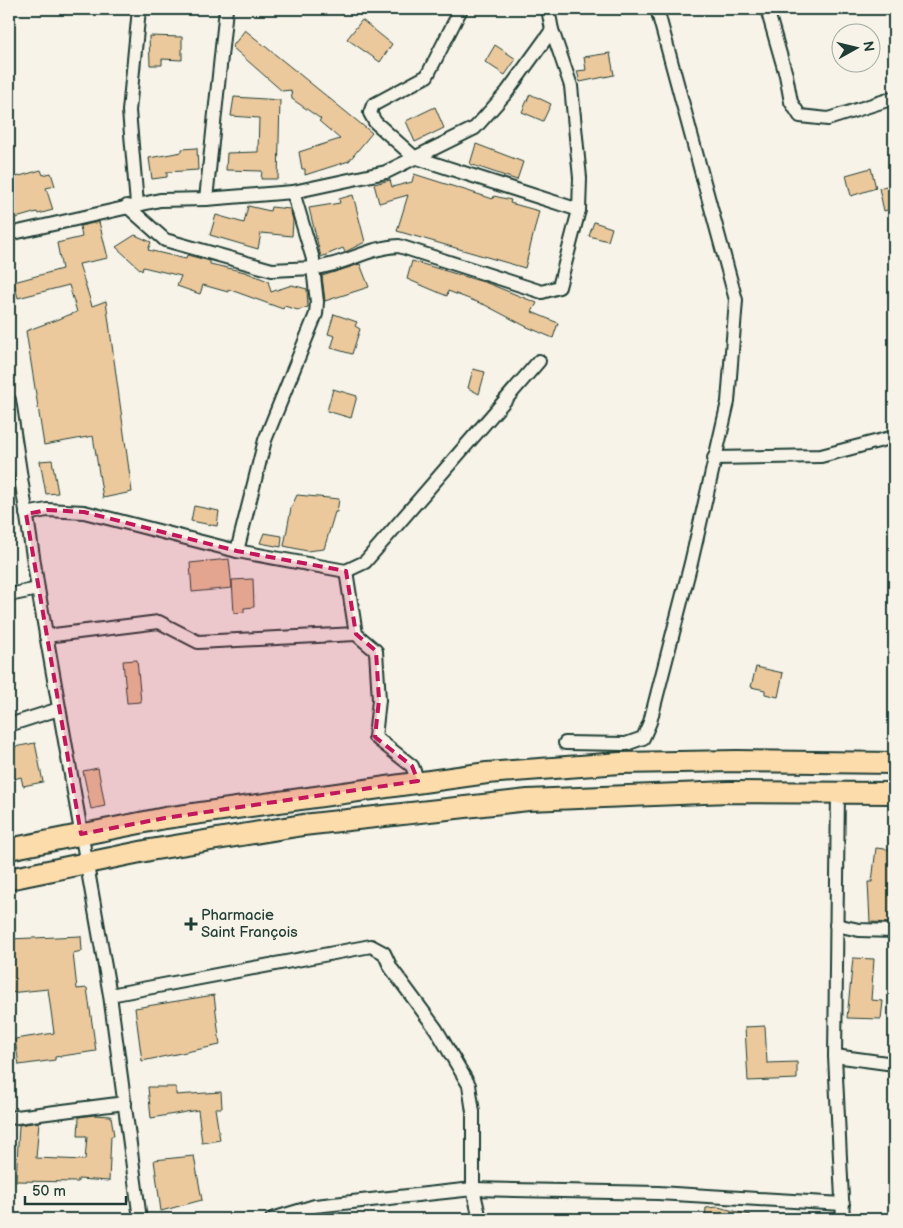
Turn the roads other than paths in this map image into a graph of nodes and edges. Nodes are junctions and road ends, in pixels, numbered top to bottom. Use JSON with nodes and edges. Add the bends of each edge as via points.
{"nodes":[{"id":1,"x":140,"y":9,"type":"edge"},
{"id":2,"x":226,"y":9,"type":"edge"},
{"id":3,"x":461,"y":9,"type":"edge"},
{"id":4,"x":548,"y":9,"type":"edge"},
{"id":5,"x":657,"y":9,"type":"edge"},
{"id":6,"x":767,"y":9,"type":"edge"},
{"id":7,"x":552,"y":30,"type":"junction"},
{"id":8,"x":894,"y":98,"type":"edge"},
{"id":9,"x":414,"y":157,"type":"junction"},
{"id":10,"x":293,"y":192,"type":"junction"},
{"id":11,"x":206,"y":199,"type":"junction"},
{"id":12,"x":132,"y":205,"type":"junction"},
{"id":13,"x":579,"y":210,"type":"junction"},
{"id":14,"x":9,"y":234,"type":"edge"},
{"id":15,"x":313,"y":268,"type":"junction"},
{"id":16,"x":538,"y":361,"type":"dead end"},
{"id":17,"x":9,"y":400,"type":"edge"},
{"id":18,"x":894,"y":437,"type":"edge"},
{"id":19,"x":714,"y":458,"type":"junction"},
{"id":20,"x":13,"y":459,"type":"edge"},
{"id":21,"x":26,"y":514,"type":"junction"},
{"id":22,"x":237,"y":551,"type":"junction"},
{"id":23,"x":346,"y":571,"type":"junction"},
{"id":24,"x":38,"y":589,"type":"junction"},
{"id":25,"x":9,"y":595,"type":"edge"},
{"id":26,"x":356,"y":634,"type":"junction"},
{"id":27,"x":46,"y":636,"type":"junction"},
{"id":28,"x":59,"y":709,"type":"junction"},
{"id":29,"x":9,"y":725,"type":"edge"},
{"id":30,"x":565,"y":743,"type":"dead end"},
{"id":31,"x":894,"y":763,"type":"edge"},
{"id":32,"x":418,"y":781,"type":"junction"},
{"id":33,"x":838,"y":791,"type":"junction"},
{"id":34,"x":894,"y":792,"type":"edge"},
{"id":35,"x":81,"y":834,"type":"junction"},
{"id":36,"x":9,"y":849,"type":"edge"},
{"id":37,"x":86,"y":862,"type":"junction"},
{"id":38,"x":9,"y":879,"type":"edge"},
{"id":39,"x":836,"y":925,"type":"junction"},
{"id":40,"x":894,"y":931,"type":"edge"},
{"id":41,"x":110,"y":995,"type":"junction"},
{"id":42,"x":835,"y":1056,"type":"junction"},
{"id":43,"x":894,"y":1064,"type":"edge"},
{"id":44,"x":125,"y":1103,"type":"junction"},
{"id":45,"x":9,"y":1118,"type":"edge"},
{"id":46,"x":473,"y":1189,"type":"junction"},
{"id":47,"x":843,"y":1204,"type":"junction"},
{"id":48,"x":140,"y":1219,"type":"edge"},
{"id":49,"x":272,"y":1219,"type":"edge"},
{"id":50,"x":480,"y":1219,"type":"edge"},
{"id":51,"x":843,"y":1219,"type":"edge"}],
"edges":[{"from":1,"to":12,"type":"street","via":[[129,111]]},
{"from":2,"to":11,"type":"street"},
{"from":3,"to":9,"type":"street","via":[[427,76],[373,105],[370,113],[385,132]]},
{"from":4,"to":7,"type":"street"},
{"from":5,"to":19,"type":"street","via":[[736,300],[728,402]]},
{"from":6,"to":8,"type":"street","via":[[791,102],[800,116],[828,119]]},
{"from":7,"to":9,"type":"street","via":[[507,92],[475,128]]},
{"from":7,"to":13,"type":"street","via":[[571,86],[580,178]]},
{"from":9,"to":10,"type":"street","via":[[386,172]]},
{"from":9,"to":13,"type":"street"},
{"from":10,"to":11,"type":"street"},
{"from":10,"to":15,"type":"street","via":[[313,258]]},
{"from":11,"to":12,"type":"street","via":[[160,200]]},
{"from":12,"to":14,"type":"street"},
{"from":12,"to":15,"type":"street","via":[[165,240],[272,270]]},
{"from":13,"to":15,"type":"street","via":[[559,287],[542,292],[399,246],[382,247],[326,267]]},
{"from":15,"to":22,"type":"street","via":[[316,314],[266,440]]},
{"from":16,"to":23,"type":"street","via":[[366,562]]},
{"from":17,"to":20,"type":"street"},
{"from":18,"to":19,"type":"street","via":[[821,456]]},
{"from":19,"to":30,"type":"street","via":[[692,563],[643,738],[626,744]]},
{"from":20,"to":21,"type":"street"},
{"from":21,"to":22,"type":"street","via":[[47,510],[84,512]]},
{"from":21,"to":24,"type":"street"},
{"from":22,"to":23,"type":"street"},
{"from":23,"to":26,"type":"street"},
{"from":24,"to":25,"type":"street"},
{"from":24,"to":27,"type":"street"},
{"from":26,"to":27,"type":"street","via":[[198,642],[159,622]]},
{"from":26,"to":32,"type":"street","via":[[376,651],[379,700],[375,737],[412,766]]},
{"from":27,"to":28,"type":"street"},
{"from":28,"to":29,"type":"street"},
{"from":28,"to":35,"type":"street"},
{"from":31,"to":32,"type":"main road","via":[[620,763]]},
{"from":32,"to":35,"type":"main road","via":[[164,818]]},
{"from":33,"to":34,"type":"main road"},
{"from":33,"to":37,"type":"main road","via":[[629,794],[528,800],[303,825]]},
{"from":33,"to":39,"type":"street"},
{"from":35,"to":36,"type":"main road"},
{"from":35,"to":37,"type":"street"},
{"from":37,"to":38,"type":"main road"},
{"from":37,"to":41,"type":"street"},
{"from":39,"to":40,"type":"street","via":[[859,930]]},
{"from":39,"to":42,"type":"street"},
{"from":41,"to":44,"type":"street"},
{"from":41,"to":46,"type":"street","via":[[371,946],[384,953],[391,968],[436,1029],[469,1085],[473,1112]]},
{"from":42,"to":43,"type":"street"},
{"from":42,"to":47,"type":"street"},
{"from":44,"to":45,"type":"street"},
{"from":44,"to":48,"type":"street"},
{"from":46,"to":47,"type":"street","via":[[658,1193]]},
{"from":46,"to":49,"type":"street","via":[[315,1206]]},
{"from":46,"to":50,"type":"street"},
{"from":47,"to":51,"type":"street"}]}
